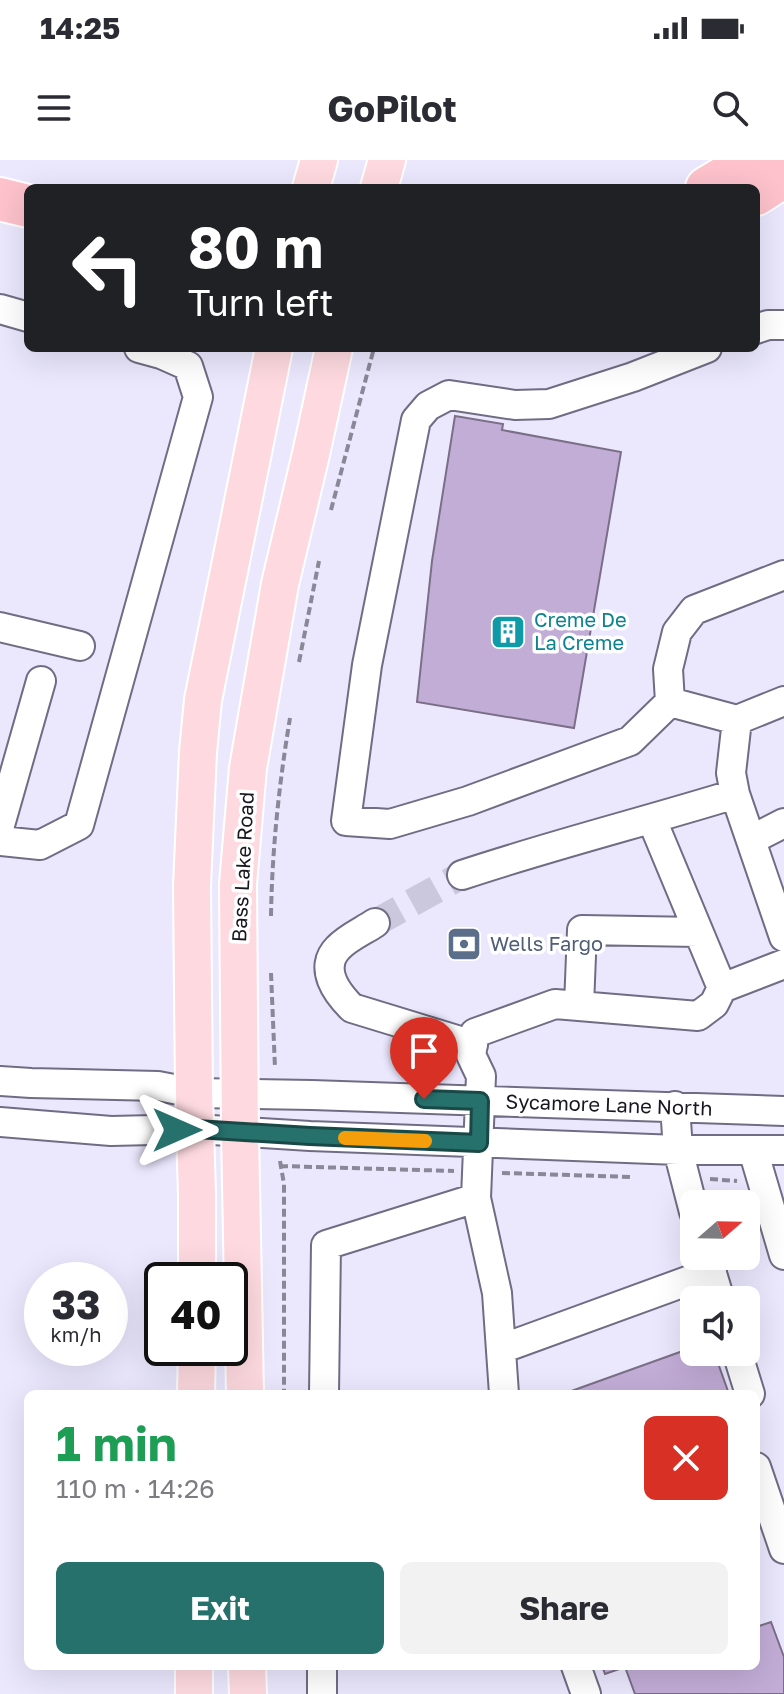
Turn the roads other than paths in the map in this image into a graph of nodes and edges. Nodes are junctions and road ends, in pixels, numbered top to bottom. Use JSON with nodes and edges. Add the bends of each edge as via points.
{"nodes":[{"id":1,"x":319,"y":160,"type":"edge"},
{"id":2,"x":387,"y":160,"type":"edge"},
{"id":3,"x":754,"y":160,"type":"edge"},
{"id":4,"x":784,"y":176,"type":"edge"},
{"id":5,"x":312,"y":184,"type":"edge"},
{"id":6,"x":380,"y":184,"type":"edge"},
{"id":7,"x":714,"y":184,"type":"edge"},
{"id":8,"x":760,"y":191,"type":"edge"},
{"id":9,"x":0,"y":199,"type":"edge"},
{"id":10,"x":24,"y":205,"type":"edge"},
{"id":11,"x":0,"y":309,"type":"edge"},
{"id":12,"x":24,"y":316,"type":"edge"},
{"id":13,"x":784,"y":325,"type":"edge"},
{"id":14,"x":760,"y":328,"type":"edge"},
{"id":15,"x":154,"y":352,"type":"edge"},
{"id":16,"x":273,"y":352,"type":"edge"},
{"id":17,"x":333,"y":352,"type":"edge"},
{"id":18,"x":697,"y":352,"type":"edge"},
{"id":19,"x":784,"y":575,"type":"edge"},
{"id":20,"x":0,"y":627,"type":"edge"},
{"id":21,"x":80,"y":646,"type":"dead end"},
{"id":22,"x":41,"y":681,"type":"dead end"},
{"id":23,"x":784,"y":701,"type":"edge"},
{"id":24,"x":670,"y":702,"type":"junction"},
{"id":25,"x":737,"y":720,"type":"junction"},
{"id":26,"x":735,"y":794,"type":"junction"},
{"id":27,"x":652,"y":820,"type":"junction"},
{"id":28,"x":784,"y":823,"type":"edge"},
{"id":29,"x":0,"y":825,"type":"edge"},
{"id":30,"x":751,"y":840,"type":"junction"},
{"id":31,"x":0,"y":841,"type":"edge"},
{"id":32,"x":462,"y":875,"type":"tunnel mouth"},
{"id":33,"x":375,"y":923,"type":"tunnel mouth"},
{"id":34,"x":698,"y":932,"type":"junction"},
{"id":35,"x":784,"y":937,"type":"edge"},
{"id":36,"x":784,"y":964,"type":"edge"},
{"id":37,"x":722,"y":988,"type":"junction"},
{"id":38,"x":579,"y":1006,"type":"junction"},
{"id":39,"x":480,"y":1036,"type":"junction"},
{"id":40,"x":0,"y":1081,"type":"edge"},
{"id":41,"x":480,"y":1089,"type":"junction"},
{"id":42,"x":194,"y":1093,"type":"junction"},
{"id":43,"x":239,"y":1094,"type":"junction"},
{"id":44,"x":675,"y":1106,"type":"junction"},
{"id":45,"x":784,"y":1111,"type":"edge"},
{"id":46,"x":0,"y":1122,"type":"edge"},
{"id":47,"x":196,"y":1129,"type":"junction"},
{"id":48,"x":240,"y":1131,"type":"junction"},
{"id":49,"x":479,"y":1143,"type":"junction"},
{"id":50,"x":753,"y":1150,"type":"junction"},
{"id":51,"x":784,"y":1150,"type":"edge"},
{"id":52,"x":681,"y":1164,"type":"junction"},
{"id":53,"x":476,"y":1184,"type":"junction"},
{"id":54,"x":688,"y":1190,"type":"edge"},
{"id":55,"x":782,"y":1243,"type":"edge"},
{"id":56,"x":197,"y":1262,"type":"edge"},
{"id":57,"x":694,"y":1270,"type":"edge"},
{"id":58,"x":501,"y":1349,"type":"junction"},
{"id":59,"x":197,"y":1366,"type":"edge"},
{"id":60,"x":741,"y":1366,"type":"edge"},
{"id":61,"x":196,"y":1390,"type":"edge"},
{"id":62,"x":245,"y":1390,"type":"edge"},
{"id":63,"x":324,"y":1390,"type":"edge"},
{"id":64,"x":504,"y":1390,"type":"edge"},
{"id":65,"x":749,"y":1390,"type":"edge"},
{"id":66,"x":760,"y":1479,"type":"edge"},
{"id":67,"x":784,"y":1549,"type":"edge"},
{"id":68,"x":194,"y":1670,"type":"edge"},
{"id":69,"x":247,"y":1670,"type":"edge"},
{"id":70,"x":322,"y":1670,"type":"edge"},
{"id":71,"x":577,"y":1670,"type":"edge"},
{"id":72,"x":194,"y":1694,"type":"edge"},
{"id":73,"x":248,"y":1694,"type":"edge"},
{"id":74,"x":322,"y":1694,"type":"edge"},
{"id":75,"x":586,"y":1694,"type":"edge"}],
"edges":[{"from":1,"to":5,"type":"main road"},
{"from":2,"to":6,"type":"main road"},
{"from":3,"to":7,"type":"highway"},
{"from":4,"to":8,"type":"highway"},
{"from":9,"to":10,"type":"highway"},
{"from":11,"to":12,"type":"street"},
{"from":13,"to":14,"type":"street"},
{"from":15,"to":31,"type":"street","via":[[188,366],[198,397],[79,825],[40,845]]},
{"from":16,"to":42,"type":"main road","via":[[203,700],[192,886]]},
{"from":17,"to":43,"type":"main road","name":"Bass Lake Road","via":[[280,584],[248,768],[238,884]]},
{"from":18,"to":24,"type":"street","via":[[549,404],[515,405],[449,395],[416,420],[367,665],[346,821],[390,824],[468,801],[630,741]]},
{"from":19,"to":24,"type":"street","via":[[694,610],[677,632],[668,669]]},
{"from":20,"to":21,"type":"street"},
{"from":22,"to":29,"type":"street"},
{"from":23,"to":25,"type":"street"},
{"from":24,"to":25,"type":"street"},
{"from":25,"to":26,"type":"street","via":[[731,773]]},
{"from":26,"to":27,"type":"street"},
{"from":26,"to":30,"type":"street"},
{"from":27,"to":32,"type":"street"},
{"from":27,"to":34,"type":"street"},
{"from":28,"to":30,"type":"street"},
{"from":30,"to":35,"type":"street"},
{"from":33,"to":39,"type":"street","via":[[337,949],[330,978],[339,995],[352,1008]]},
{"from":34,"to":37,"type":"street"},
{"from":34,"to":38,"type":"street","via":[[582,930]]},
{"from":36,"to":37,"type":"street"},
{"from":37,"to":38,"type":"street","via":[[714,1004],[698,1016]]},
{"from":38,"to":39,"type":"street","via":[[555,1004]]},
{"from":39,"to":41,"type":"street","via":[[471,1055]]},
{"from":40,"to":42,"type":"street","name":"Sycamore Lane North","via":[[158,1086]]},
{"from":41,"to":43,"type":"street","name":"Sycamore Lane North"},
{"from":41,"to":44,"type":"street","name":"Sycamore Lane North"},
{"from":41,"to":49,"type":"street"},
{"from":42,"to":43,"type":"street","name":"Sycamore Lane North"},
{"from":42,"to":47,"type":"main road"},
{"from":43,"to":48,"type":"main road","name":"Bass Lake Road"},
{"from":44,"to":45,"type":"street","name":"Sycamore Lane North"},
{"from":44,"to":52,"type":"street"},
{"from":46,"to":47,"type":"street","name":"Sycamore Lane North","via":[[111,1131]]},
{"from":47,"to":48,"type":"street","name":"Sycamore Lane North"},
{"from":47,"to":56,"type":"main road"},
{"from":48,"to":49,"type":"street","name":"Sycamore Lane North"},
{"from":48,"to":62,"type":"main road","name":"Bass Lake Road"},
{"from":49,"to":52,"type":"street","name":"Sycamore Lane North"},
{"from":49,"to":53,"type":"street"},
{"from":50,"to":51,"type":"street","name":"Sycamore Lane North"},
{"from":50,"to":52,"type":"street","name":"Sycamore Lane North"},
{"from":50,"to":55,"type":"street"},
{"from":52,"to":54,"type":"street"},
{"from":53,"to":58,"type":"street","via":[[497,1293]]},
{"from":53,"to":63,"type":"street","via":[[326,1245]]},
{"from":57,"to":58,"type":"street"},
{"from":58,"to":64,"type":"street"},
{"from":59,"to":61,"type":"main road"},
{"from":60,"to":65,"type":"street"},
{"from":66,"to":67,"type":"street"},
{"from":68,"to":72,"type":"main road"},
{"from":69,"to":73,"type":"main road"},
{"from":70,"to":74,"type":"street"},
{"from":71,"to":75,"type":"street"}]}
